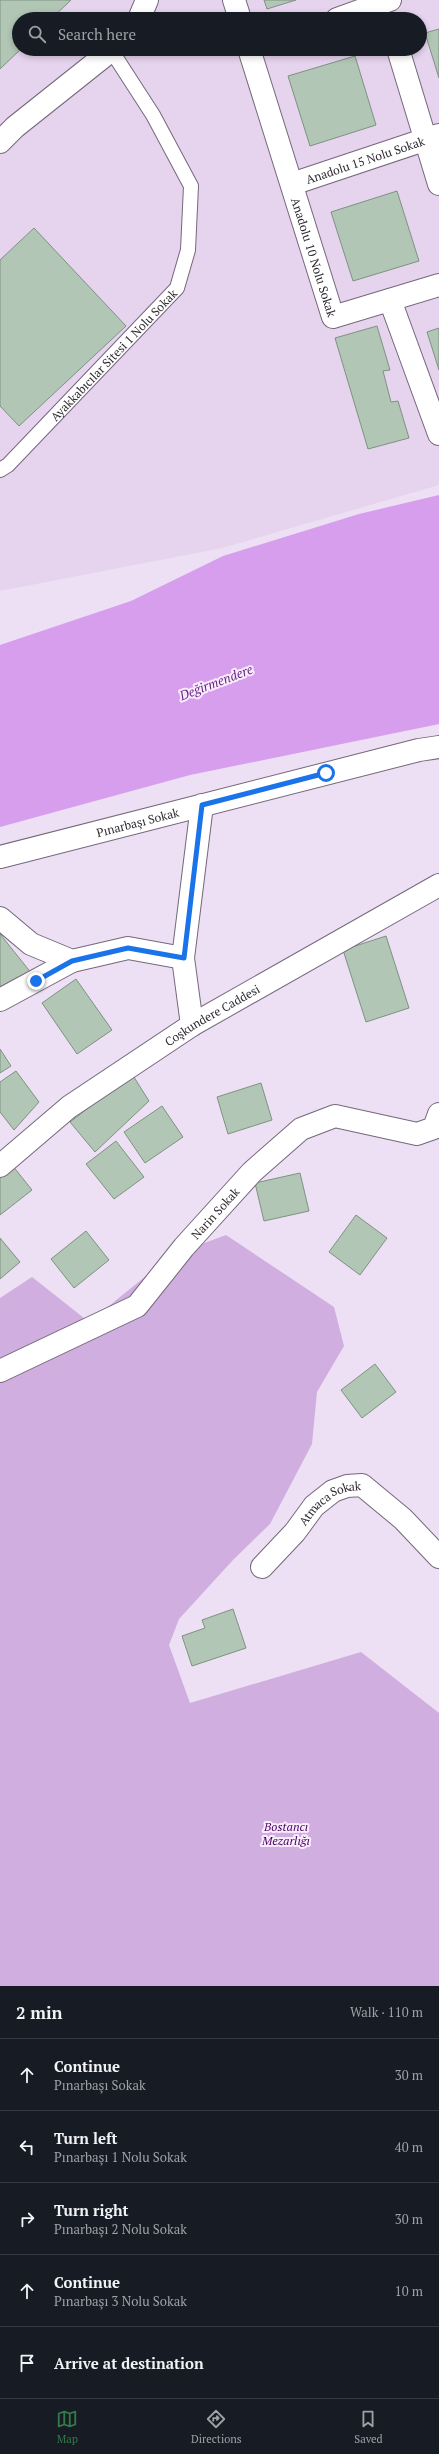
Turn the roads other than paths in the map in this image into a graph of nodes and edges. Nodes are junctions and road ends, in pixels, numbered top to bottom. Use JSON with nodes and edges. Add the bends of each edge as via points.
{"nodes":[{"id":1,"x":147,"y":0,"type":"edge"},
{"id":2,"x":234,"y":0,"type":"edge"},
{"id":3,"x":386,"y":5,"type":"edge"},
{"id":4,"x":142,"y":12,"type":"edge"},
{"id":5,"x":238,"y":12,"type":"edge"},
{"id":6,"x":362,"y":12,"type":"edge"},
{"id":7,"x":104,"y":56,"type":"edge"},
{"id":8,"x":116,"y":56,"type":"edge"},
{"id":9,"x":253,"y":56,"type":"edge"},
{"id":10,"x":401,"y":56,"type":"edge"},
{"id":11,"x":432,"y":138,"type":"edge"},
{"id":12,"x":0,"y":142,"type":"edge"},
{"id":13,"x":292,"y":184,"type":"junction"},
{"id":14,"x":439,"y":184,"type":"edge"},
{"id":15,"x":439,"y":285,"type":"edge"},
{"id":16,"x":390,"y":300,"type":"junction"},
{"id":17,"x":439,"y":434,"type":"edge"},
{"id":18,"x":0,"y":470,"type":"edge"},
{"id":19,"x":439,"y":747,"type":"edge"},
{"id":20,"x":202,"y":805,"type":"junction"},
{"id":21,"x":0,"y":857,"type":"edge"},
{"id":22,"x":439,"y":885,"type":"edge"},
{"id":23,"x":0,"y":918,"type":"edge"},
{"id":24,"x":184,"y":958,"type":"junction"},
{"id":25,"x":72,"y":961,"type":"junction"},
{"id":26,"x":0,"y":1000,"type":"edge"},
{"id":27,"x":192,"y":1025,"type":"junction"},
{"id":28,"x":439,"y":1114,"type":"edge"},
{"id":29,"x":0,"y":1166,"type":"edge"},
{"id":30,"x":0,"y":1371,"type":"edge"},
{"id":31,"x":439,"y":1557,"type":"edge"},
{"id":32,"x":262,"y":1568,"type":"dead end"}],
"edges":[{"from":1,"to":4,"type":"street"},
{"from":2,"to":5,"type":"street"},
{"from":3,"to":6,"type":"street"},
{"from":7,"to":12,"type":"street","via":[[15,127]]},
{"from":8,"to":18,"type":"lane","name":"Ayakkabıcılar Sitesi 1 Nolu Sokak","via":[[154,115],[191,186],[188,250],[177,288],[8,465]]},
{"from":9,"to":13,"type":"street","name":"Anadolu 10 Nolu Sokak"},
{"from":10,"to":11,"type":"street"},
{"from":11,"to":13,"type":"street","name":"Anadolu 15 Nolu Sokak"},
{"from":11,"to":14,"type":"street"},
{"from":13,"to":16,"type":"street","name":"Anadolu 10 Nolu Sokak","via":[[333,317]]},
{"from":15,"to":16,"type":"street"},
{"from":16,"to":17,"type":"street"},
{"from":19,"to":20,"type":"street","name":"Pınarbaşı Sokak"},
{"from":20,"to":21,"type":"street","name":"Pınarbaşı Sokak"},
{"from":20,"to":24,"type":"street"},
{"from":22,"to":27,"type":"street","name":"Coşkundere Caddesi"},
{"from":23,"to":25,"type":"street","via":[[30,944]]},
{"from":24,"to":25,"type":"street","via":[[128,948]]},
{"from":24,"to":27,"type":"street"},
{"from":25,"to":26,"type":"street"},
{"from":27,"to":29,"type":"street","name":"Coşkundere Caddesi","via":[[69,1107]]},
{"from":28,"to":30,"type":"street","name":"Narin Sokak","via":[[434,1128],[417,1134],[336,1116],[301,1129],[252,1172],[184,1246],[137,1306]]},
{"from":31,"to":32,"type":"street","name":"Atmaca Sokak","via":[[403,1519],[362,1485],[332,1491],[314,1506],[295,1532]]}]}
